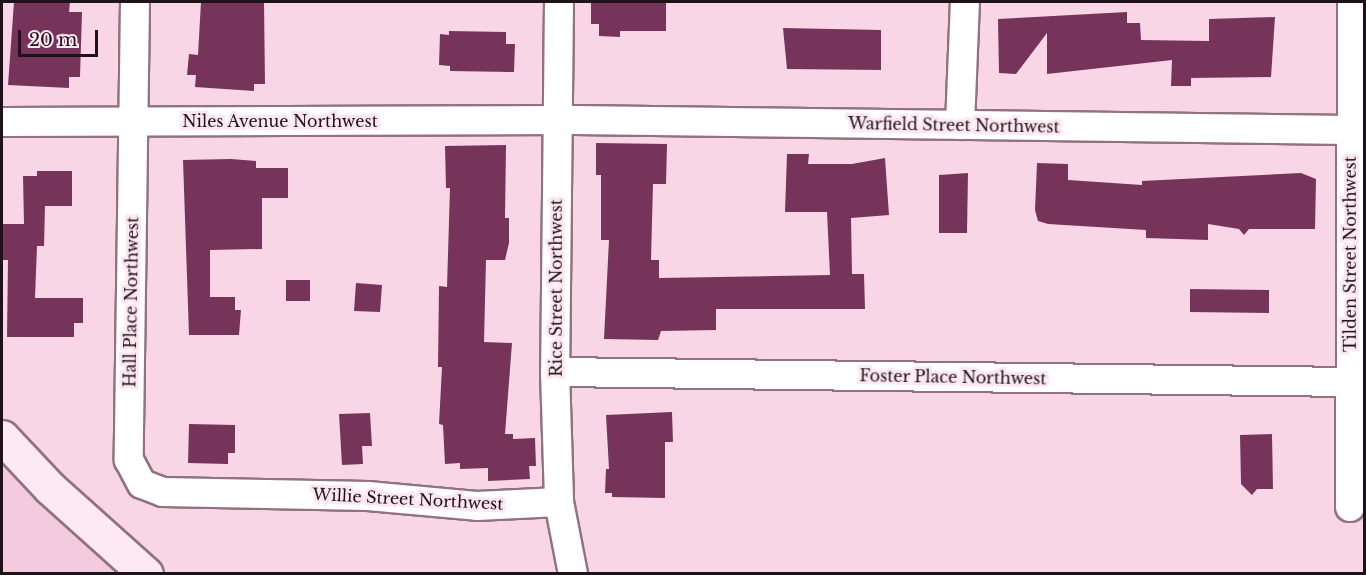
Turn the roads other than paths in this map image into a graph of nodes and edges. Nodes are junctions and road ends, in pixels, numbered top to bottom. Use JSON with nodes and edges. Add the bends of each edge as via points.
{"nodes":[{"id":1,"x":135,"y":2,"type":"edge"},
{"id":2,"x":559,"y":2,"type":"edge"},
{"id":3,"x":965,"y":2,"type":"edge"},
{"id":4,"x":1352,"y":2,"type":"edge"},
{"id":5,"x":558,"y":120,"type":"junction"},
{"id":6,"x":2,"y":122,"type":"edge"},
{"id":7,"x":133,"y":122,"type":"junction"},
{"id":8,"x":960,"y":125,"type":"junction"},
{"id":9,"x":1350,"y":130,"type":"junction"},
{"id":10,"x":555,"y":372,"type":"junction"},
{"id":11,"x":1350,"y":382,"type":"junction"},
{"id":12,"x":2,"y":437,"type":"edge"},
{"id":13,"x":256,"y":494,"type":"joint"},
{"id":14,"x":559,"y":502,"type":"junction"},
{"id":15,"x":1350,"y":507,"type":"dead end"},
{"id":16,"x":146,"y":573,"type":"edge"},
{"id":17,"x":573,"y":573,"type":"edge"}],
"edges":[{"from":1,"to":7,"type":"street","name":"Hall Place Northwest"},
{"from":2,"to":5,"type":"street","name":"Rice Street Northwest"},
{"from":3,"to":8,"type":"street"},
{"from":4,"to":9,"type":"street","name":"Tilden Street Northwest"},
{"from":5,"to":7,"type":"street","name":"Niles Avenue Northwest"},
{"from":5,"to":8,"type":"street","name":"Warfield Street Northwest"},
{"from":5,"to":10,"type":"street","name":"Rice Street Northwest"},
{"from":6,"to":7,"type":"street","name":"Niles Avenue Northwest"},
{"from":7,"to":13,"type":"street","name":"Hall Place Northwest","via":[[129,460],[142,484],[163,492]]},
{"from":8,"to":9,"type":"street","name":"Warfield Street Northwest"},
{"from":9,"to":11,"type":"street","name":"Tilden Street Northwest"},
{"from":10,"to":11,"type":"street","name":"Foster Place Northwest"},
{"from":10,"to":14,"type":"street","name":"Rice Street Northwest"},
{"from":11,"to":15,"type":"street","name":"Tilden Street Northwest"},
{"from":12,"to":16,"type":"main road","via":[[50,488]]},
{"from":13,"to":14,"type":"street","name":"Willie Street Northwest","via":[[368,496],[477,506]]},
{"from":14,"to":17,"type":"street","name":"Rice Street Northwest"}]}
